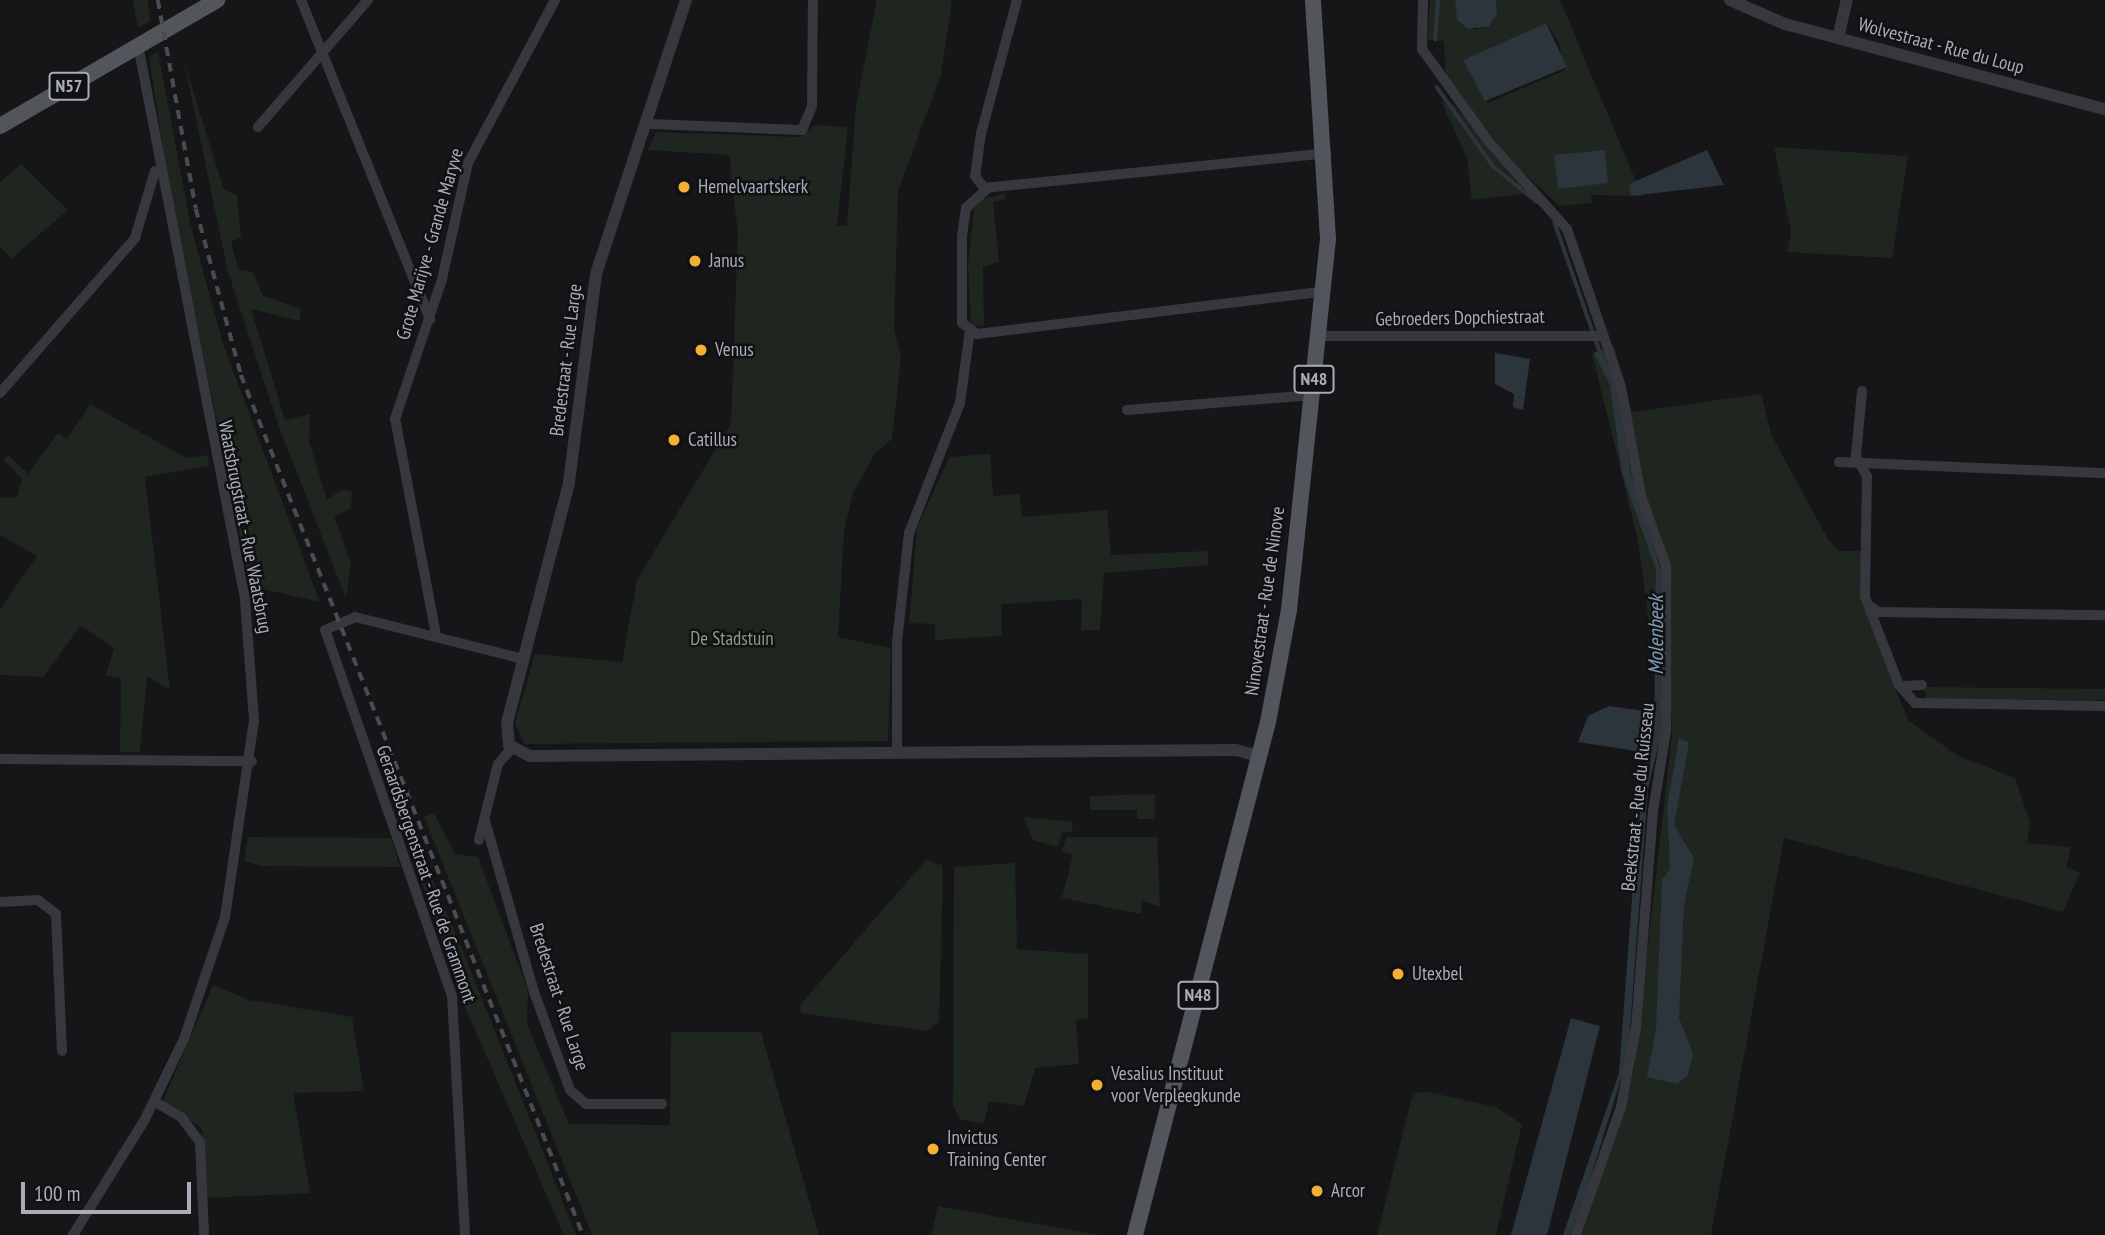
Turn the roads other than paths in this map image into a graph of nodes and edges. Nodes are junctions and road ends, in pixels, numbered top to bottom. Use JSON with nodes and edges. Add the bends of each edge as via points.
{"nodes":[{"id":1,"x":218,"y":0,"type":"edge"},
{"id":2,"x":301,"y":0,"type":"edge"},
{"id":3,"x":368,"y":0,"type":"edge"},
{"id":4,"x":555,"y":0,"type":"edge"},
{"id":5,"x":686,"y":0,"type":"edge"},
{"id":6,"x":813,"y":0,"type":"edge"},
{"id":7,"x":1017,"y":0,"type":"edge"},
{"id":8,"x":1314,"y":0,"type":"edge"},
{"id":9,"x":1423,"y":0,"type":"edge"},
{"id":10,"x":1730,"y":0,"type":"edge"},
{"id":11,"x":1847,"y":0,"type":"edge"},
{"id":12,"x":1838,"y":38,"type":"junction"},
{"id":13,"x":138,"y":45,"type":"junction"},
{"id":14,"x":322,"y":51,"type":"junction"},
{"id":15,"x":2105,"y":109,"type":"edge"},
{"id":16,"x":650,"y":124,"type":"junction"},
{"id":17,"x":0,"y":126,"type":"edge"},
{"id":18,"x":258,"y":127,"type":"dead end"},
{"id":19,"x":1326,"y":153,"type":"junction"},
{"id":20,"x":157,"y":164,"type":"junction"},
{"id":21,"x":986,"y":188,"type":"junction"},
{"id":22,"x":1321,"y":292,"type":"junction"},
{"id":23,"x":430,"y":320,"type":"junction"},
{"id":24,"x":974,"y":332,"type":"junction"},
{"id":25,"x":1318,"y":336,"type":"junction"},
{"id":26,"x":1600,"y":336,"type":"junction"},
{"id":27,"x":1862,"y":391,"type":"dead end"},
{"id":28,"x":0,"y":393,"type":"edge"},
{"id":29,"x":1313,"y":395,"type":"junction"},
{"id":30,"x":1127,"y":410,"type":"dead end"},
{"id":31,"x":1839,"y":462,"type":"dead end"},
{"id":32,"x":1857,"y":464,"type":"junction"},
{"id":33,"x":2105,"y":473,"type":"edge"},
{"id":34,"x":1870,"y":606,"type":"junction"},
{"id":35,"x":2105,"y":615,"type":"edge"},
{"id":36,"x":436,"y":635,"type":"junction"},
{"id":37,"x":523,"y":659,"type":"junction"},
{"id":38,"x":1922,"y":685,"type":"dead end"},
{"id":39,"x":1904,"y":686,"type":"junction"},
{"id":40,"x":2105,"y":706,"type":"edge"},
{"id":41,"x":512,"y":748,"type":"junction"},
{"id":42,"x":897,"y":752,"type":"junction"},
{"id":43,"x":1259,"y":755,"type":"junction"},
{"id":44,"x":0,"y":759,"type":"edge"},
{"id":45,"x":252,"y":761,"type":"junction"},
{"id":46,"x":485,"y":821,"type":"junction"},
{"id":47,"x":479,"y":840,"type":"dead end"},
{"id":48,"x":0,"y":902,"type":"edge"},
{"id":49,"x":62,"y":1051,"type":"dead end"},
{"id":50,"x":155,"y":1102,"type":"junction"},
{"id":51,"x":662,"y":1104,"type":"dead end"},
{"id":52,"x":73,"y":1235,"type":"edge"},
{"id":53,"x":204,"y":1235,"type":"edge"},
{"id":54,"x":465,"y":1235,"type":"edge"},
{"id":55,"x":1135,"y":1235,"type":"edge"},
{"id":56,"x":1576,"y":1235,"type":"edge"}],
"edges":[{"from":1,"to":13,"type":"main road","number":"N57"},
{"from":2,"to":14,"type":"street"},
{"from":3,"to":14,"type":"street"},
{"from":4,"to":23,"type":"street","name":"Grote Marijve - Grande Maryve","via":[[468,163]]},
{"from":5,"to":16,"type":"street","name":"Bredestraat - Rue Large"},
{"from":6,"to":16,"type":"street","via":[[812,106],[802,130]]},
{"from":7,"to":21,"type":"street","via":[[981,133],[975,176]]},
{"from":8,"to":19,"type":"main road","name":"Ninovestraat - Rue de Ninove","number":"N48"},
{"from":9,"to":26,"type":"street","name":"Beekstraat - Rue du Ruisseau","via":[[1422,49],[1489,142],[1563,220]]},
{"from":10,"to":12,"type":"street","name":"Wolvestraat - Rue du Loup"},
{"from":11,"to":12,"type":"street"},
{"from":12,"to":15,"type":"street","name":"Wolvestraat - Rue du Loup"},
{"from":13,"to":17,"type":"main road","number":"N57"},
{"from":13,"to":20,"type":"street","name":"Waatsbrugstraat - Rue Waatsbrug"},
{"from":14,"to":18,"type":"street"},
{"from":14,"to":23,"type":"street"},
{"from":16,"to":37,"type":"street","name":"Bredestraat - Rue Large","via":[[596,274],[569,483]]},
{"from":19,"to":21,"type":"street"},
{"from":19,"to":22,"type":"main road","name":"Ninovestraat - Rue de Ninove","number":"N48","via":[[1328,239]]},
{"from":20,"to":28,"type":"street","via":[[135,238]]},
{"from":20,"to":45,"type":"street","name":"Waatsbrugstraat - Rue Waatsbrug","via":[[245,599]]},
{"from":21,"to":24,"type":"street","via":[[967,208],[963,222],[962,323]]},
{"from":22,"to":24,"type":"street"},
{"from":22,"to":25,"type":"main road","name":"Ninovestraat - Rue de Ninove","number":"N48"},
{"from":23,"to":36,"type":"street","name":"Grote Marijve - Grande Maryve","via":[[395,419]]},
{"from":24,"to":42,"type":"street","via":[[960,403],[909,533],[896,653]]},
{"from":25,"to":26,"type":"street","name":"Gebroeders Dopchiestraat"},
{"from":25,"to":29,"type":"main road","name":"Ninovestraat - Rue de Ninove","number":"N48"},
{"from":26,"to":56,"type":"street","name":"Beekstraat - Rue du Ruisseau","via":[[1621,387],[1641,496],[1666,566],[1667,720],[1630,1069]]},
{"from":27,"to":32,"type":"street"},
{"from":29,"to":30,"type":"street"},
{"from":29,"to":43,"type":"main road","name":"Ninovestraat - Rue de Ninove","number":"N48","via":[[1287,623]]},
{"from":31,"to":32,"type":"street"},
{"from":32,"to":33,"type":"street"},
{"from":32,"to":34,"type":"street","via":[[1867,477]]},
{"from":34,"to":35,"type":"street","via":[[1878,612]]},
{"from":34,"to":39,"type":"street"},
{"from":36,"to":37,"type":"street"},
{"from":36,"to":54,"type":"street","name":"Geraardsbergenstraat - Rue de Grammont","via":[[351,617],[325,630],[454,1003]]},
{"from":37,"to":41,"type":"street","name":"Bredestraat - Rue Large","via":[[506,732]]},
{"from":38,"to":39,"type":"street"},
{"from":39,"to":40,"type":"street","via":[[1915,703]]},
{"from":41,"to":42,"type":"street","via":[[533,756]]},
{"from":41,"to":46,"type":"street","name":"Bredestraat - Rue Large","via":[[498,764]]},
{"from":42,"to":43,"type":"street","via":[[1236,750]]},
{"from":43,"to":55,"type":"main road","name":"Ninovestraat - Rue de Ninove","number":"N48"},
{"from":44,"to":45,"type":"street"},
{"from":45,"to":50,"type":"street","name":"Waatsbrugstraat - Rue Waatsbrug","via":[[225,917]]},
{"from":46,"to":47,"type":"street","name":"Bredestraat - Rue Large"},
{"from":46,"to":51,"type":"street","name":"Bredestraat - Rue Large","via":[[534,992],[570,1090],[586,1104]]},
{"from":48,"to":49,"type":"street","via":[[38,900],[56,914]]},
{"from":50,"to":52,"type":"street","name":"Waatsbrugstraat - Rue Waatsbrug"},
{"from":50,"to":53,"type":"street","via":[[181,1117],[200,1142]]}]}
